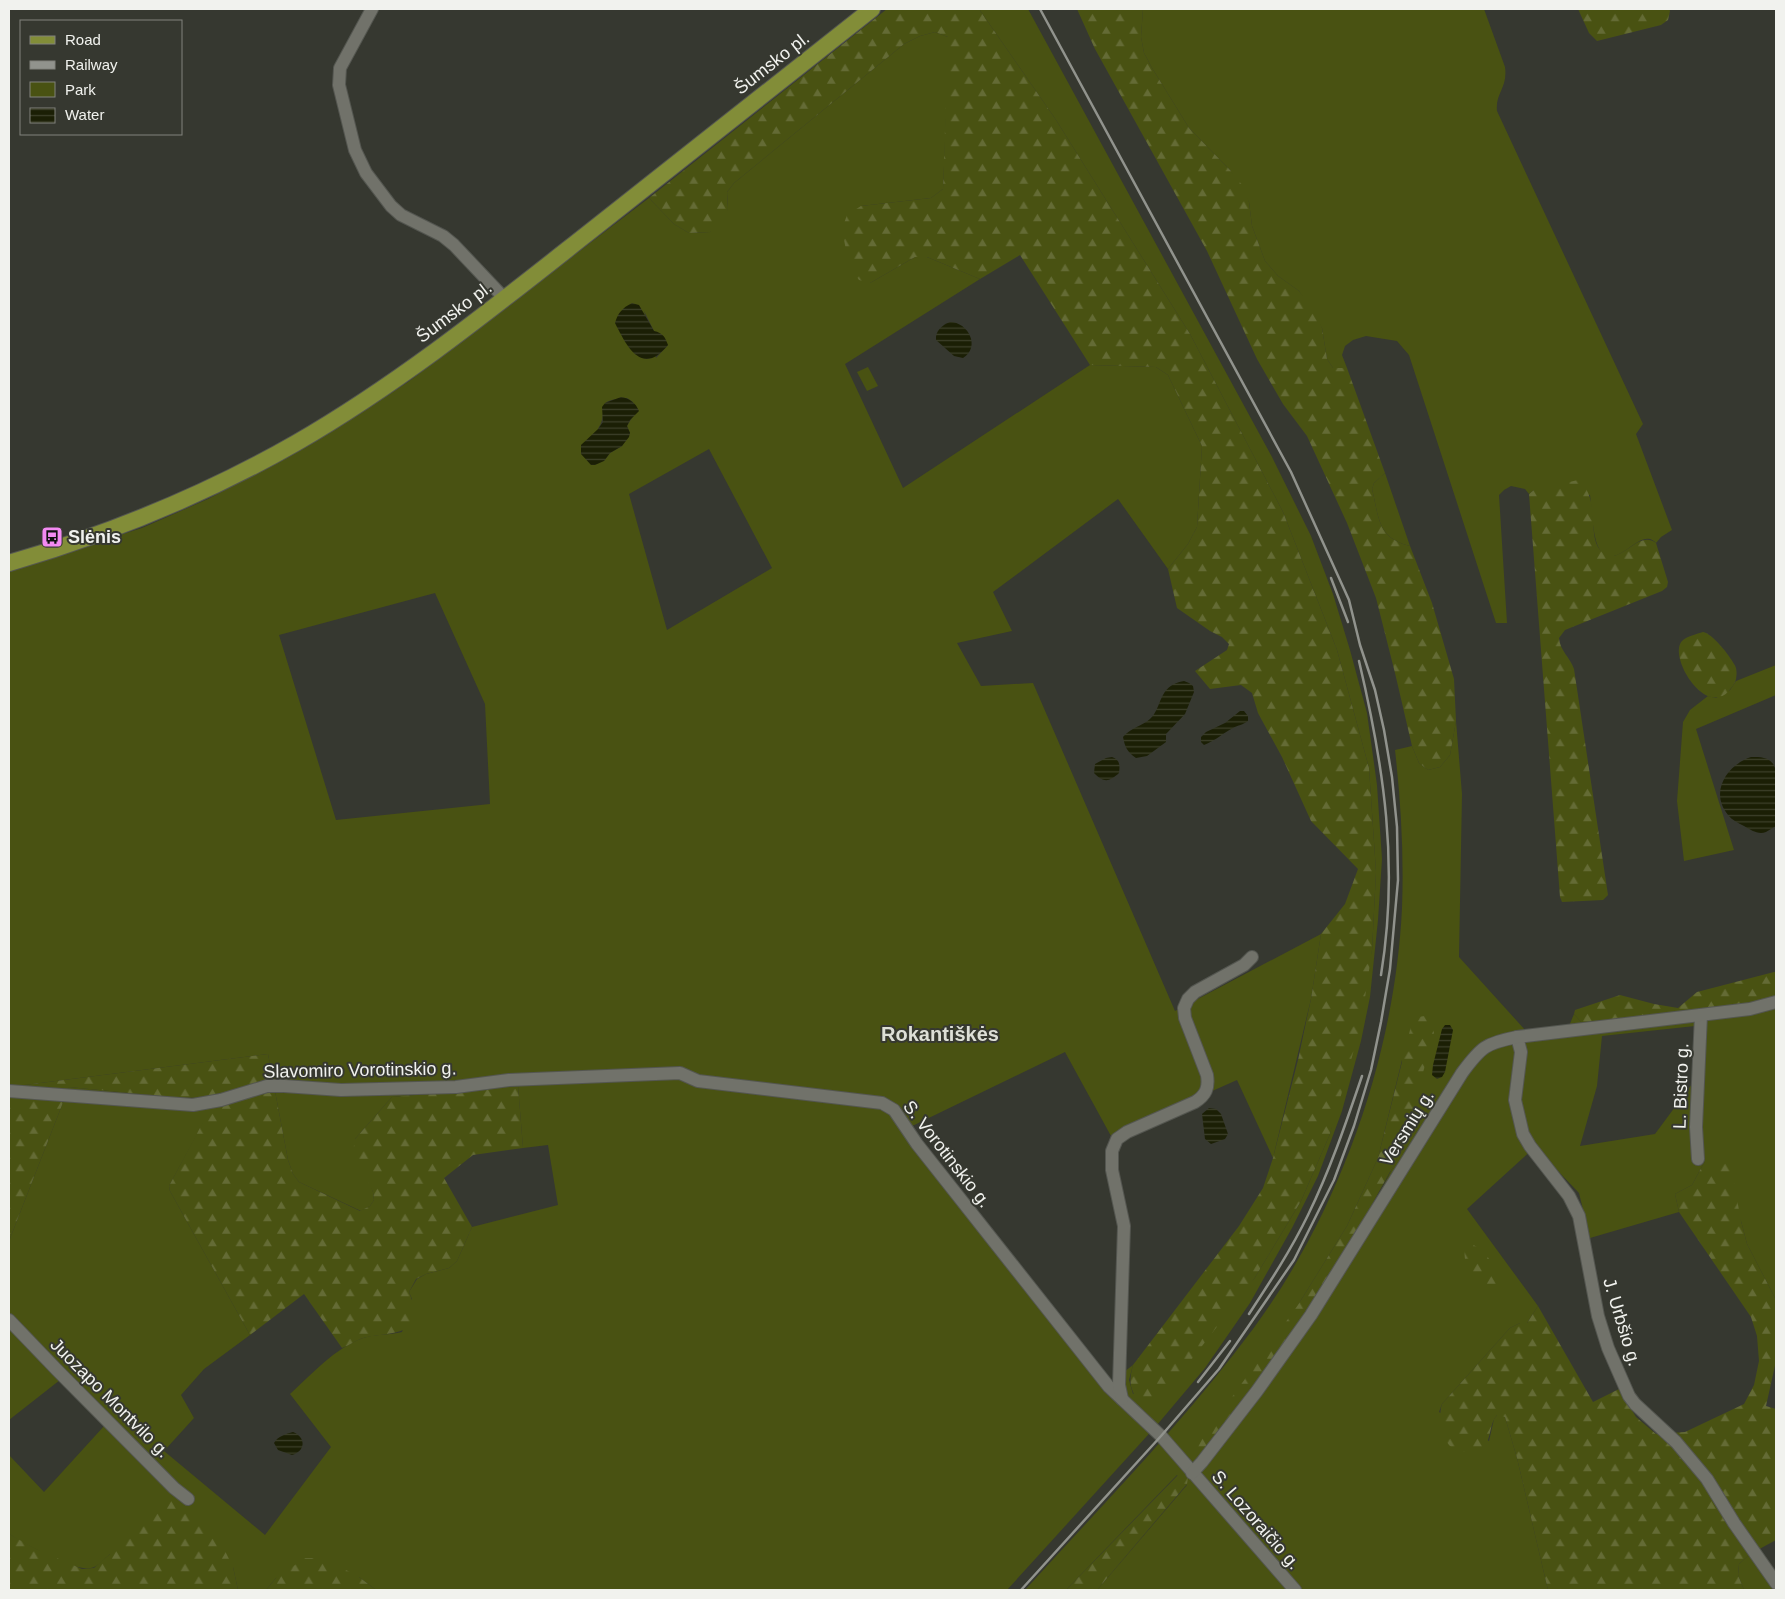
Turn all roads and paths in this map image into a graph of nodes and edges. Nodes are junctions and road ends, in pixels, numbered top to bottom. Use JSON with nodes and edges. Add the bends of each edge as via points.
{"nodes":[{"id":1,"x":372,"y":9,"type":"edge"},
{"id":2,"x":872,"y":9,"type":"edge"},
{"id":3,"x":505,"y":299,"type":"junction"},
{"id":4,"x":9,"y":563,"type":"edge"},
{"id":5,"x":1252,"y":957,"type":"dead end"},
{"id":6,"x":1776,"y":1002,"type":"edge"},
{"id":7,"x":1701,"y":1015,"type":"junction"},
{"id":8,"x":1517,"y":1037,"type":"junction"},
{"id":9,"x":534,"y":1080,"type":"joint"},
{"id":10,"x":9,"y":1091,"type":"edge"},
{"id":11,"x":1698,"y":1159,"type":"dead end"},
{"id":12,"x":9,"y":1320,"type":"edge"},
{"id":13,"x":1122,"y":1400,"type":"junction"},
{"id":14,"x":1192,"y":1473,"type":"junction"},
{"id":15,"x":188,"y":1499,"type":"dead end"},
{"id":16,"x":1776,"y":1583,"type":"edge"},
{"id":17,"x":1295,"y":1590,"type":"edge"}],
"edges":[{"from":1,"to":3,"type":"street","via":[[340,68],[339,85],[355,150],[366,173],[391,206],[401,215],[443,236]]},
{"from":2,"to":3,"type":"main road","name":"Šumsko pl."},
{"from":3,"to":4,"type":"main road","name":"Šumsko pl.","via":[[342,416],[263,461],[120,526]]},
{"from":5,"to":13,"type":"street","via":[[1244,965],[1195,992],[1184,1008],[1207,1075],[1207,1091],[1195,1102],[1128,1132],[1117,1139],[1112,1151],[1112,1170],[1124,1226],[1119,1385]]},
{"from":6,"to":7,"type":"street","name":"Versmių g."},
{"from":7,"to":8,"type":"street","name":"Versmių g."},
{"from":7,"to":11,"type":"street","name":"L. Bistro g.","via":[[1696,1127]]},
{"from":8,"to":14,"type":"street","name":"Versmių g.","via":[[1495,1041],[1475,1055],[1311,1315],[1257,1391]]},
{"from":8,"to":16,"type":"street","name":"J. Urbšio g.","via":[[1521,1052],[1515,1100],[1523,1134],[1569,1196],[1579,1216],[1598,1316],[1624,1386],[1635,1404],[1676,1442],[1707,1479]]},
{"from":9,"to":10,"type":"street","name":"Slavomiro Vorotinskio g.","via":[[456,1087],[350,1089],[267,1086],[192,1105]]},
{"from":9,"to":13,"type":"street","name":"S. Vorotinskio g.","via":[[680,1073],[698,1081],[882,1103],[894,1110],[917,1144]]},
{"from":12,"to":15,"type":"street","name":"Juozapo Montvilo g."},
{"from":13,"to":14,"type":"street","name":"S. Vorotinskio g.","via":[[1161,1436]]},
{"from":14,"to":17,"type":"street","name":"S. Lozoraičio g."}]}
